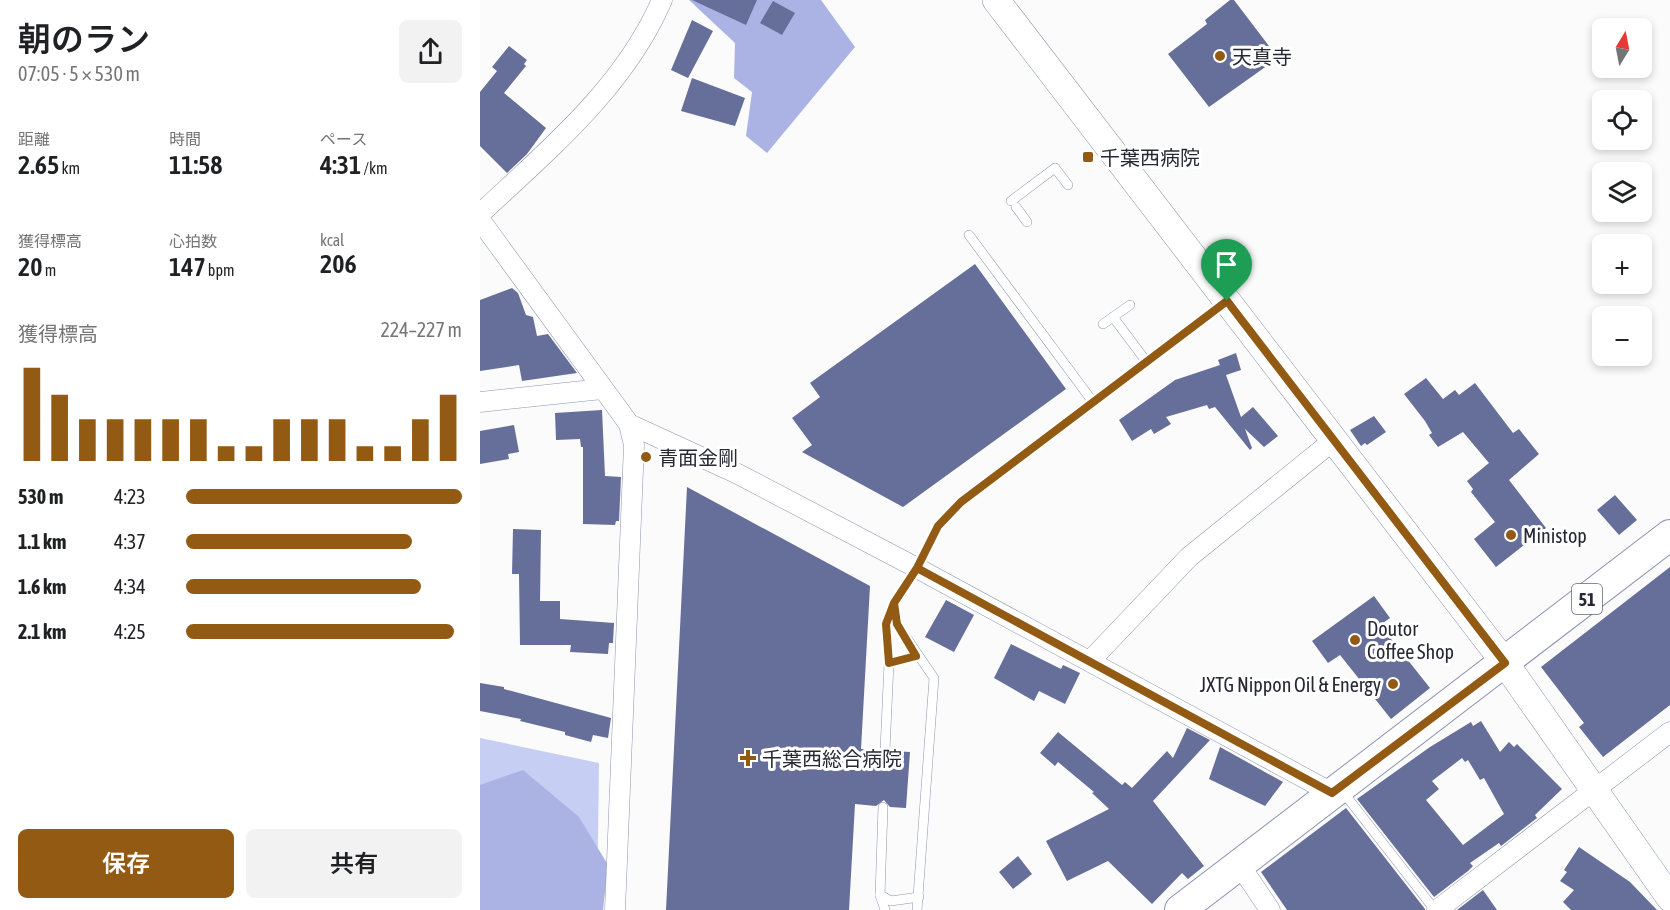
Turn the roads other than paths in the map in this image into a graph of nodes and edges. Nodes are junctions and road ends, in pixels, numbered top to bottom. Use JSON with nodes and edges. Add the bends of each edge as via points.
{"nodes":[{"id":1,"x":662,"y":0,"type":"edge"},
{"id":2,"x":996,"y":0,"type":"edge"},
{"id":3,"x":1068,"y":185,"type":"dead end"},
{"id":4,"x":480,"y":214,"type":"edge"},
{"id":5,"x":480,"y":220,"type":"edge"},
{"id":6,"x":1027,"y":222,"type":"dead end"},
{"id":7,"x":969,"y":236,"type":"dead end"},
{"id":8,"x":1227,"y":301,"type":"junction"},
{"id":9,"x":1130,"y":305,"type":"dead end"},
{"id":10,"x":1113,"y":317,"type":"junction"},
{"id":11,"x":1103,"y":324,"type":"dead end"},
{"id":12,"x":1146,"y":361,"type":"junction"},
{"id":13,"x":602,"y":389,"type":"junction"},
{"id":14,"x":480,"y":402,"type":"edge"},
{"id":15,"x":1093,"y":402,"type":"junction"},
{"id":16,"x":629,"y":424,"type":"junction"},
{"id":17,"x":1334,"y":440,"type":"junction"},
{"id":18,"x":1670,"y":535,"type":"edge"},
{"id":19,"x":917,"y":568,"type":"junction"},
{"id":20,"x":894,"y":603,"type":"junction"},
{"id":21,"x":916,"y":656,"type":"junction"},
{"id":22,"x":1090,"y":661,"type":"junction"},
{"id":23,"x":889,"y":663,"type":"junction"},
{"id":24,"x":1505,"y":663,"type":"junction"},
{"id":25,"x":1670,"y":732,"type":"edge"},
{"id":26,"x":885,"y":750,"type":"dead end"},
{"id":27,"x":1336,"y":790,"type":"junction"},
{"id":28,"x":1594,"y":790,"type":"junction"},
{"id":29,"x":884,"y":807,"type":"dead end"},
{"id":30,"x":1239,"y":864,"type":"junction"},
{"id":31,"x":1669,"y":894,"type":"edge"},
{"id":32,"x":880,"y":895,"type":"junction"},
{"id":33,"x":919,"y":897,"type":"junction"},
{"id":34,"x":615,"y":910,"type":"edge"},
{"id":35,"x":885,"y":910,"type":"edge"},
{"id":36,"x":917,"y":910,"type":"edge"},
{"id":37,"x":1180,"y":910,"type":"edge"},
{"id":38,"x":1270,"y":910,"type":"edge"},
{"id":39,"x":1436,"y":910,"type":"edge"}],
"edges":[{"from":1,"to":4,"type":"street","via":[[628,62],[606,92]]},
{"from":2,"to":8,"type":"street"},
{"from":3,"to":6,"type":"lane","via":[[1055,168],[1013,204]]},
{"from":5,"to":13,"type":"street"},
{"from":7,"to":15,"type":"lane"},
{"from":8,"to":12,"type":"lane"},
{"from":8,"to":17,"type":"street"},
{"from":9,"to":10,"type":"lane"},
{"from":10,"to":11,"type":"lane"},
{"from":10,"to":12,"type":"lane"},
{"from":12,"to":15,"type":"lane"},
{"from":13,"to":14,"type":"street"},
{"from":13,"to":16,"type":"street"},
{"from":15,"to":19,"type":"lane","via":[[961,502],[938,526]]},
{"from":16,"to":19,"type":"street","via":[[738,474]]},
{"from":16,"to":34,"type":"street","via":[[634,445],[634,487]]},
{"from":17,"to":22,"type":"street","via":[[1189,557]]},
{"from":17,"to":24,"type":"street"},
{"from":18,"to":24,"type":"main road","number":"51"},
{"from":19,"to":20,"type":"lane"},
{"from":19,"to":22,"type":"street"},
{"from":20,"to":21,"type":"lane","via":[[897,624]]},
{"from":20,"to":23,"type":"lane","via":[[886,624]]},
{"from":21,"to":23,"type":"lane"},
{"from":21,"to":33,"type":"lane","via":[[934,678]]},
{"from":22,"to":27,"type":"street"},
{"from":23,"to":26,"type":"lane"},
{"from":24,"to":27,"type":"main road","number":"51"},
{"from":24,"to":28,"type":"street"},
{"from":25,"to":28,"type":"street"},
{"from":27,"to":30,"type":"main road","number":"51"},
{"from":27,"to":39,"type":"lane"},
{"from":28,"to":31,"type":"street"},
{"from":28,"to":39,"type":"street"},
{"from":29,"to":32,"type":"lane"},
{"from":30,"to":37,"type":"main road","number":"51"},
{"from":30,"to":38,"type":"street"},
{"from":32,"to":33,"type":"lane","via":[[891,901]]},
{"from":32,"to":35,"type":"lane"},
{"from":33,"to":36,"type":"lane"}]}
